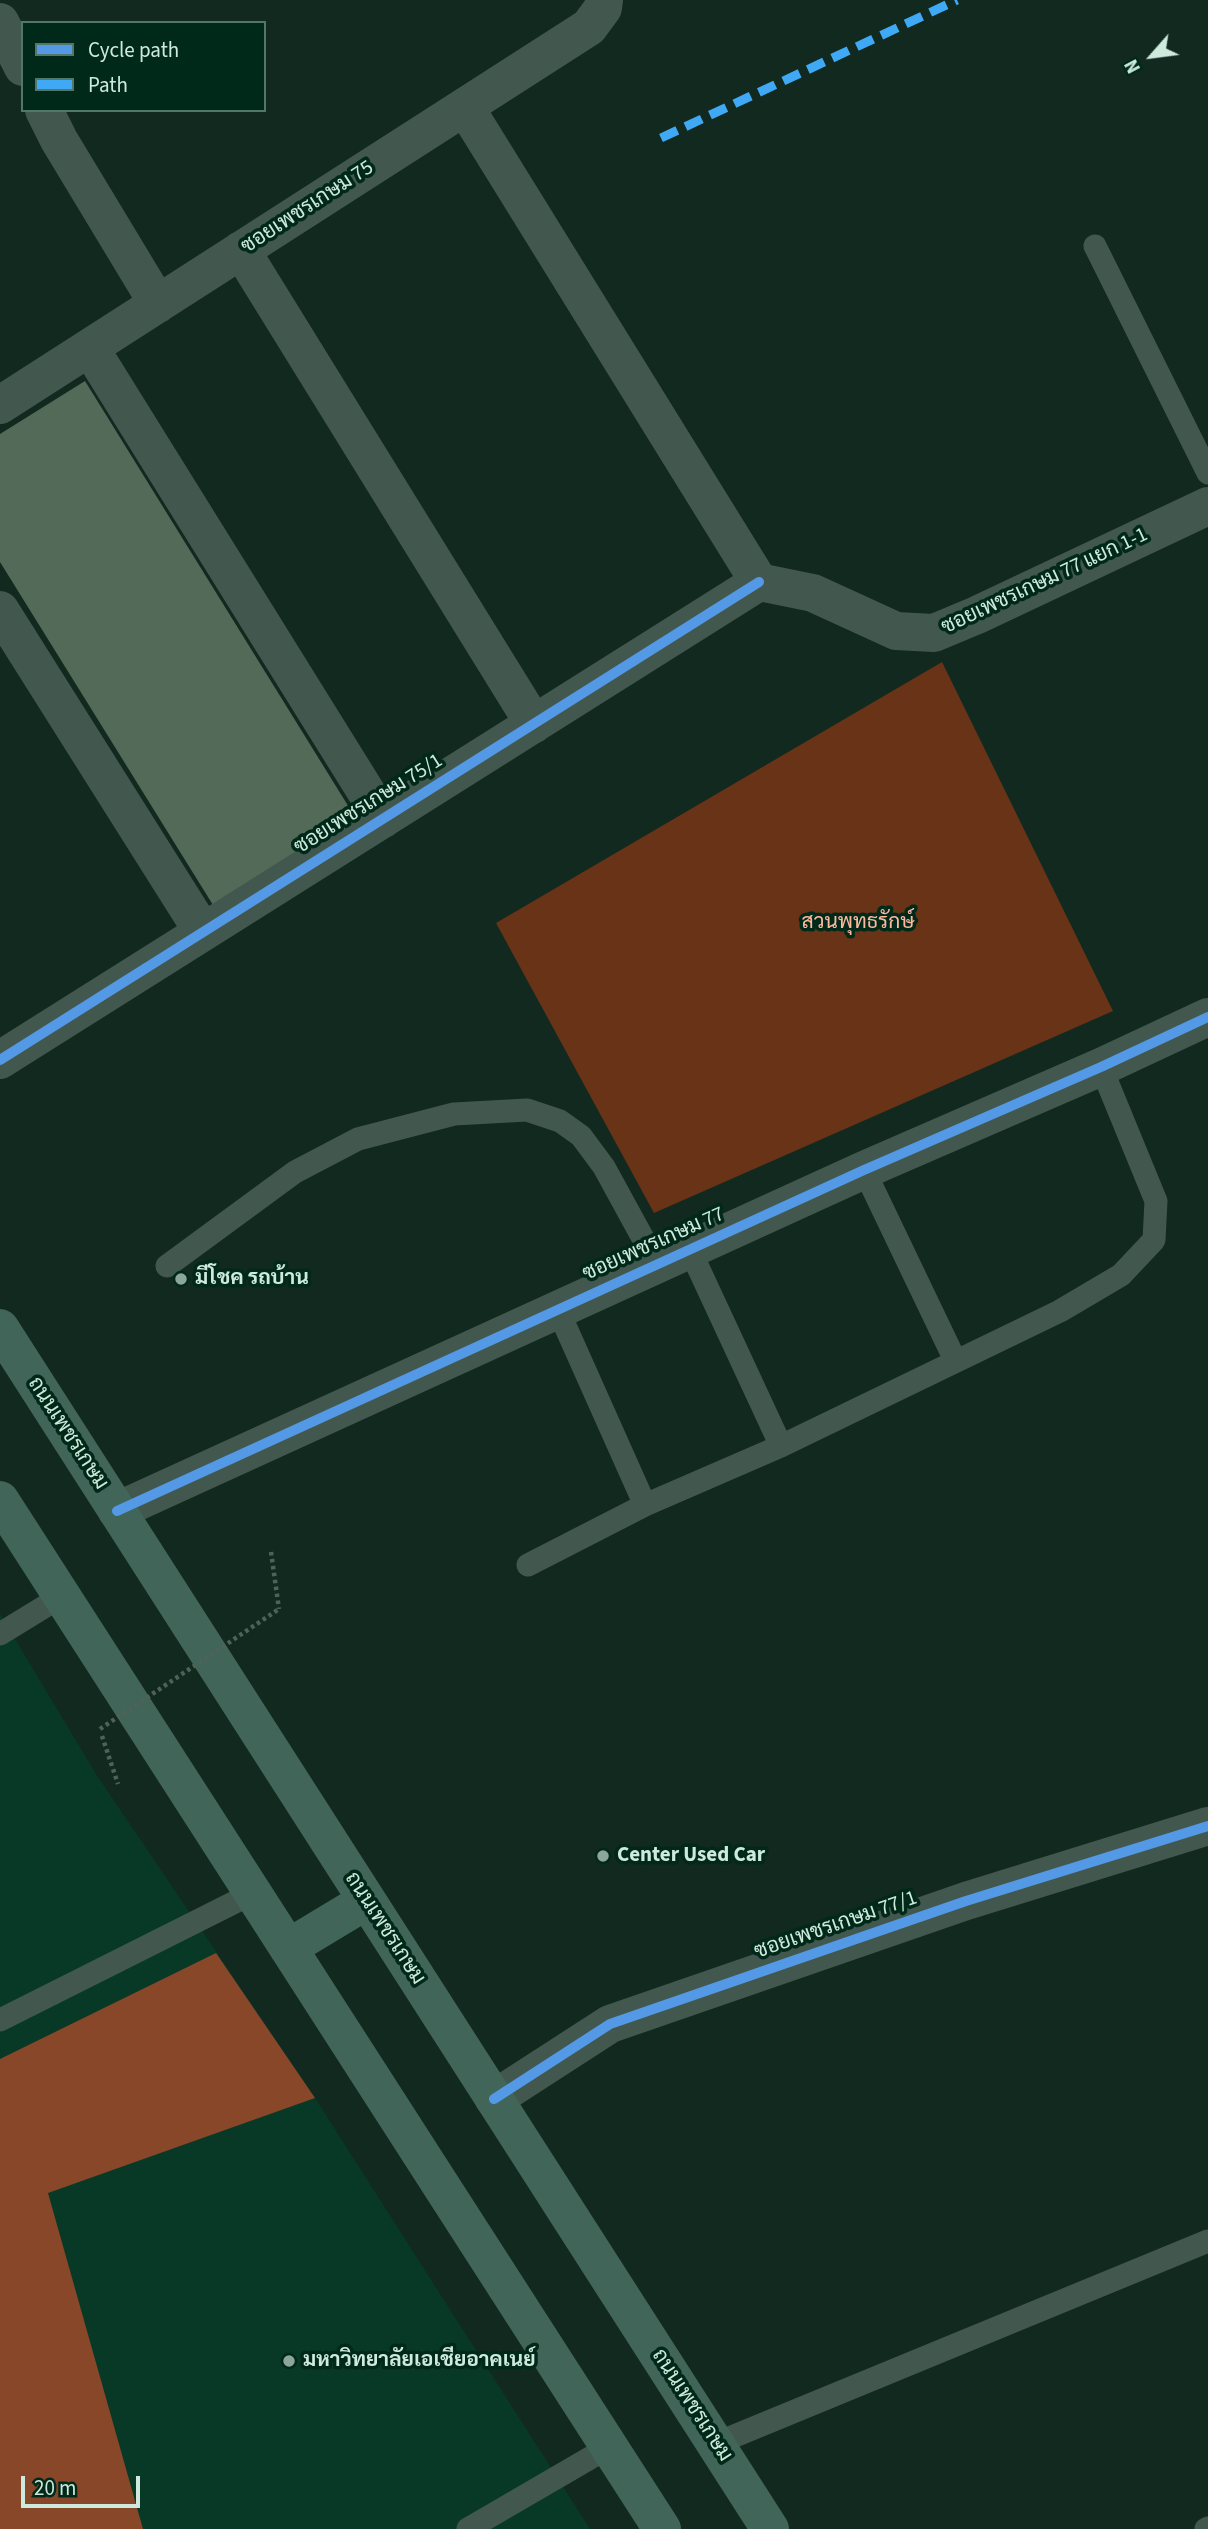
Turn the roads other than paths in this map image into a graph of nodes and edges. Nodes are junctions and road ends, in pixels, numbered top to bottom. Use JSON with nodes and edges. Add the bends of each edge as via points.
{"nodes":[{"id":1,"x":604,"y":0,"type":"edge"},
{"id":2,"x":0,"y":22,"type":"edge"},
{"id":3,"x":21,"y":63,"type":"edge"},
{"id":4,"x":465,"y":107,"type":"junction"},
{"id":5,"x":45,"y":112,"type":"edge"},
{"id":6,"x":1095,"y":246,"type":"dead end"},
{"id":7,"x":241,"y":250,"type":"junction"},
{"id":8,"x":158,"y":304,"type":"junction"},
{"id":9,"x":90,"y":348,"type":"junction"},
{"id":10,"x":0,"y":405,"type":"edge"},
{"id":11,"x":1208,"y":473,"type":"edge"},
{"id":12,"x":1208,"y":506,"type":"edge"},
{"id":13,"x":759,"y":582,"type":"junction"},
{"id":14,"x":0,"y":610,"type":"edge"},
{"id":15,"x":534,"y":724,"type":"junction"},
{"id":16,"x":383,"y":818,"type":"junction"},
{"id":17,"x":203,"y":932,"type":"junction"},
{"id":18,"x":1208,"y":1017,"type":"edge"},
{"id":19,"x":0,"y":1060,"type":"edge"},
{"id":20,"x":1101,"y":1067,"type":"junction"},
{"id":21,"x":864,"y":1170,"type":"junction"},
{"id":22,"x":673,"y":1257,"type":"junction"},
{"id":23,"x":167,"y":1266,"type":"dead end"},
{"id":24,"x":558,"y":1310,"type":"junction"},
{"id":25,"x":0,"y":1328,"type":"edge"},
{"id":26,"x":956,"y":1360,"type":"junction"},
{"id":27,"x":780,"y":1446,"type":"junction"},
{"id":28,"x":0,"y":1500,"type":"edge"},
{"id":29,"x":645,"y":1505,"type":"junction"},
{"id":30,"x":117,"y":1511,"type":"junction"},
{"id":31,"x":528,"y":1565,"type":"dead end"},
{"id":32,"x":62,"y":1595,"type":"junction"},
{"id":33,"x":0,"y":1634,"type":"edge"},
{"id":34,"x":1208,"y":1826,"type":"edge"},
{"id":35,"x":255,"y":1892,"type":"junction"},
{"id":36,"x":366,"y":1901,"type":"junction"},
{"id":37,"x":288,"y":1948,"type":"junction"},
{"id":38,"x":0,"y":2020,"type":"edge"},
{"id":39,"x":494,"y":2099,"type":"junction"},
{"id":40,"x":1208,"y":2241,"type":"edge"},
{"id":41,"x":715,"y":2445,"type":"junction"},
{"id":42,"x":610,"y":2447,"type":"junction"},
{"id":43,"x":468,"y":2529,"type":"edge"},
{"id":44,"x":662,"y":2529,"type":"edge"},
{"id":45,"x":770,"y":2529,"type":"edge"}],
"edges":[{"from":1,"to":4,"type":"street","name":"ซอยเพชรเกษม 75","via":[[589,27]]},
{"from":2,"to":3,"type":"street"},
{"from":4,"to":7,"type":"street","name":"ซอยเพชรเกษม 75"},
{"from":4,"to":13,"type":"street"},
{"from":5,"to":8,"type":"street"},
{"from":6,"to":11,"type":"lane"},
{"from":7,"to":8,"type":"street","name":"ซอยเพชรเกษม 75"},
{"from":7,"to":15,"type":"street"},
{"from":8,"to":9,"type":"street","name":"ซอยเพชรเกษม 75"},
{"from":9,"to":10,"type":"street","name":"ซอยเพชรเกษม 75"},
{"from":9,"to":16,"type":"street"},
{"from":12,"to":13,"type":"street","name":"ซอยเพชรเกษม 77 แยก 1-1","via":[[934,632],[896,632],[813,593]]},
{"from":13,"to":15,"type":"street","name":"ซอยเพชรเกษม 75/1"},
{"from":14,"to":17,"type":"street"},
{"from":15,"to":16,"type":"street","name":"ซอยเพชรเกษม 75/1"},
{"from":16,"to":17,"type":"street","name":"ซอยเพชรเกษม 75/1"},
{"from":17,"to":19,"type":"street","name":"ซอยเพชรเกษม 75/1"},
{"from":18,"to":20,"type":"street","name":"ซอยเพชรเกษม 77"},
{"from":20,"to":21,"type":"street","name":"ซอยเพชรเกษม 77"},
{"from":20,"to":26,"type":"lane","via":[[1156,1201],[1154,1240],[1121,1275],[1060,1311]]},
{"from":21,"to":22,"type":"street","name":"ซอยเพชรเกษม 77"},
{"from":21,"to":26,"type":"lane"},
{"from":22,"to":23,"type":"lane","via":[[581,1136],[560,1121],[527,1110],[454,1114],[358,1139],[295,1172]]},
{"from":22,"to":24,"type":"street","name":"ซอยเพชรเกษม 77"},
{"from":22,"to":27,"type":"lane"},
{"from":24,"to":29,"type":"lane"},
{"from":24,"to":30,"type":"street","name":"ซอยเพชรเกษม 77"},
{"from":25,"to":30,"type":"main road","name":"ถนนเพชรเกษม"},
{"from":26,"to":27,"type":"lane"},
{"from":27,"to":29,"type":"lane"},
{"from":28,"to":32,"type":"main road"},
{"from":29,"to":31,"type":"lane"},
{"from":30,"to":36,"type":"main road","name":"ถนนเพชรเกษม"},
{"from":32,"to":33,"type":"lane"},
{"from":32,"to":35,"type":"main road"},
{"from":34,"to":39,"type":"street","name":"ซอยเพชรเกษม 77/1","via":[[966,1901],[610,2024]]},
{"from":35,"to":37,"type":"main road"},
{"from":35,"to":38,"type":"lane"},
{"from":36,"to":37,"type":"main road"},
{"from":36,"to":39,"type":"main road","name":"ถนนเพชรเกษม"},
{"from":37,"to":42,"type":"main road"},
{"from":39,"to":41,"type":"main road","name":"ถนนเพชรเกษม"},
{"from":40,"to":41,"type":"lane"},
{"from":41,"to":45,"type":"main road","name":"ถนนเพชรเกษม"},
{"from":42,"to":43,"type":"lane"},
{"from":42,"to":44,"type":"main road"}]}
